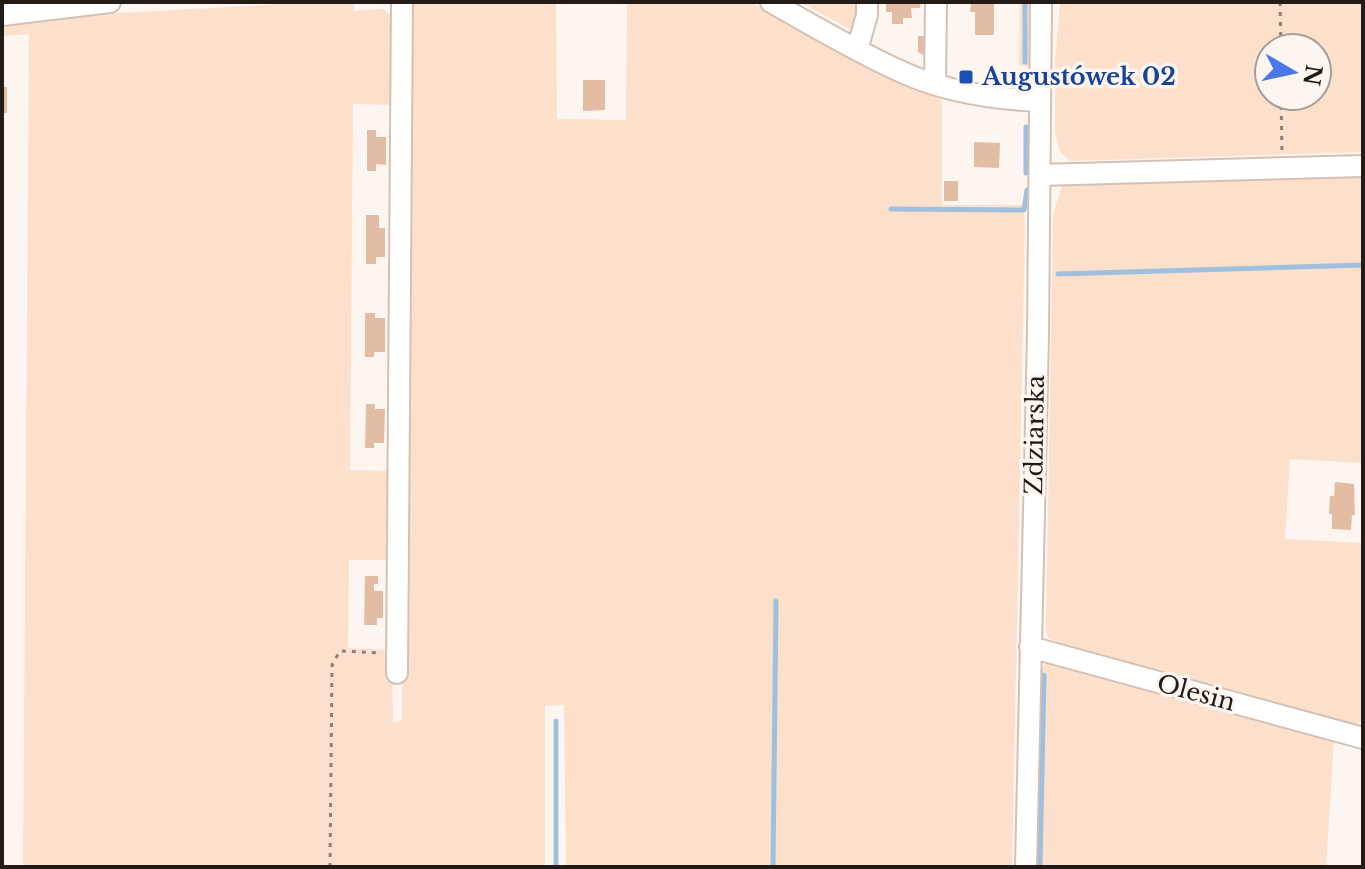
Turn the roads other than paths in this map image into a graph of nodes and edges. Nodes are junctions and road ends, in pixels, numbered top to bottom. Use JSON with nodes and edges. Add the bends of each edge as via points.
{"nodes":[{"id":1,"x":110,"y":2,"type":"edge"},
{"id":2,"x":402,"y":2,"type":"edge"},
{"id":3,"x":771,"y":2,"type":"edge"},
{"id":4,"x":867,"y":2,"type":"edge"},
{"id":5,"x":936,"y":2,"type":"edge"},
{"id":6,"x":1041,"y":2,"type":"edge"},
{"id":7,"x":8,"y":10,"type":"edge"},
{"id":8,"x":857,"y":50,"type":"junction"},
{"id":9,"x":935,"y":84,"type":"junction"},
{"id":10,"x":1040,"y":101,"type":"junction"},
{"id":11,"x":1363,"y":166,"type":"edge"},
{"id":12,"x":1040,"y":175,"type":"junction"},
{"id":13,"x":1030,"y":647,"type":"junction"},
{"id":14,"x":397,"y":664,"type":"road end"},
{"id":15,"x":1363,"y":738,"type":"edge"},
{"id":16,"x":1026,"y":867,"type":"edge"}],
"edges":[{"from":1,"to":7,"type":"street"},
{"from":2,"to":14,"type":"street"},
{"from":3,"to":8,"type":"street"},
{"from":4,"to":8,"type":"street"},
{"from":5,"to":9,"type":"street"},
{"from":6,"to":10,"type":"street","name":"Zdziarska"},
{"from":8,"to":9,"type":"street"},
{"from":9,"to":10,"type":"street"},
{"from":10,"to":12,"type":"street","name":"Zdziarska"},
{"from":11,"to":12,"type":"street"},
{"from":12,"to":13,"type":"street","name":"Zdziarska"},
{"from":13,"to":15,"type":"street","name":"Olesin"},
{"from":13,"to":16,"type":"street","name":"Zdziarska"}]}
